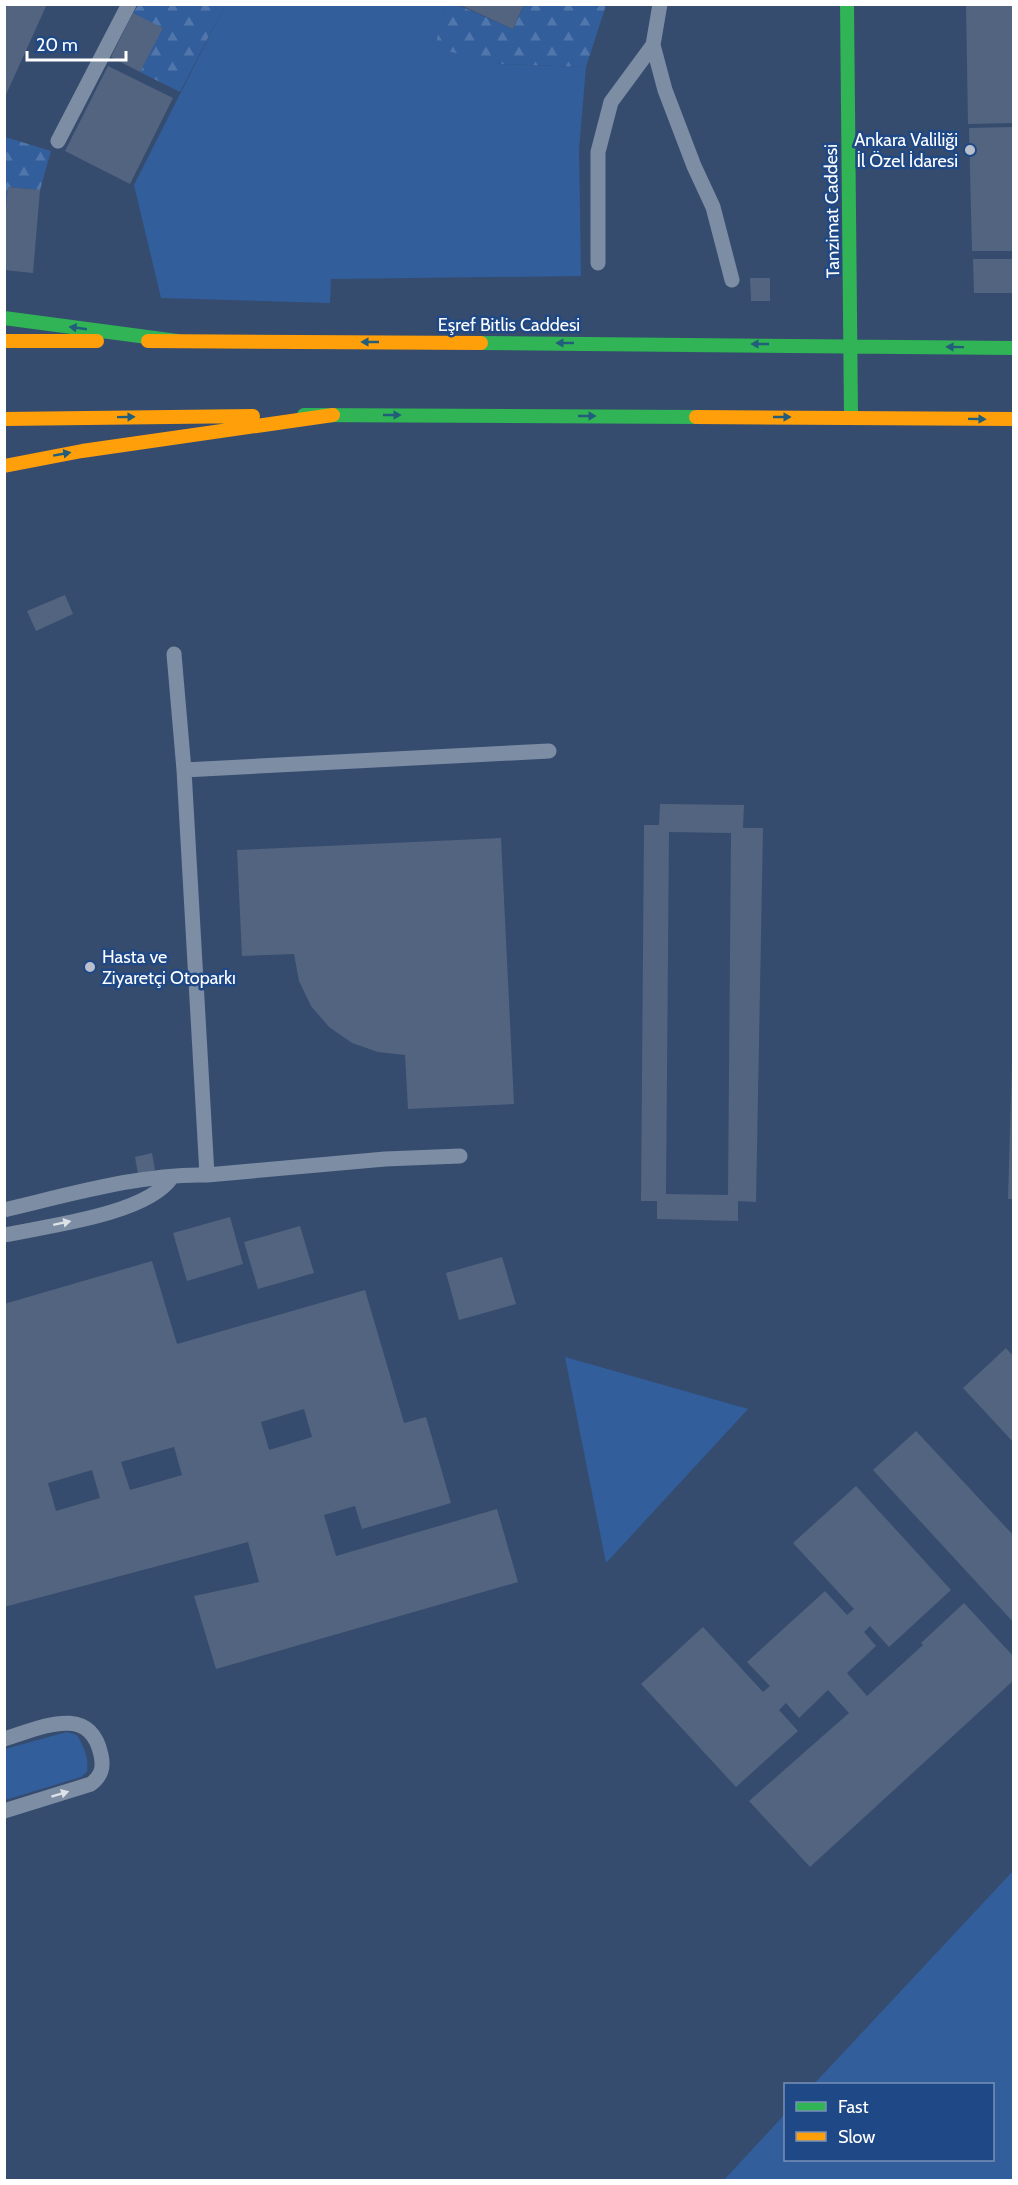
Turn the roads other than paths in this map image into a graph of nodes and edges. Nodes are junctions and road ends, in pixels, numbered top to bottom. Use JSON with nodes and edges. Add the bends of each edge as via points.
{"nodes":[{"id":1,"x":129,"y":4,"type":"edge"},
{"id":2,"x":660,"y":4,"type":"edge"},
{"id":3,"x":847,"y":4,"type":"edge"},
{"id":4,"x":653,"y":45,"type":"junction"},
{"id":5,"x":58,"y":141,"type":"dead end"},
{"id":6,"x":598,"y":263,"type":"dead end"},
{"id":7,"x":732,"y":280,"type":"dead end"},
{"id":8,"x":4,"y":318,"type":"edge"},
{"id":9,"x":4,"y":341,"type":"edge"},
{"id":10,"x":177,"y":341,"type":"junction"},
{"id":11,"x":852,"y":345,"type":"junction"},
{"id":12,"x":1014,"y":348,"type":"edge"},
{"id":13,"x":333,"y":415,"type":"junction"},
{"id":14,"x":851,"y":417,"type":"junction"},
{"id":15,"x":4,"y":418,"type":"edge"},
{"id":16,"x":1014,"y":419,"type":"edge"},
{"id":17,"x":4,"y":466,"type":"edge"},
{"id":18,"x":174,"y":654,"type":"dead end"},
{"id":19,"x":549,"y":751,"type":"dead end"},
{"id":20,"x":184,"y":770,"type":"junction"},
{"id":21,"x":460,"y":1156,"type":"dead end"},
{"id":22,"x":207,"y":1175,"type":"junction"},
{"id":23,"x":172,"y":1177,"type":"junction"},
{"id":24,"x":4,"y":1210,"type":"edge"},
{"id":25,"x":4,"y":1235,"type":"edge"},
{"id":26,"x":4,"y":1739,"type":"edge"},
{"id":27,"x":4,"y":1811,"type":"edge"}],
"edges":[{"from":1,"to":5,"type":"lane"},
{"from":2,"to":4,"type":"lane"},
{"from":3,"to":11,"type":"main road","name":"Tanzimat Caddesi"},
{"from":4,"to":6,"type":"lane","via":[[611,102],[598,152]]},
{"from":4,"to":7,"type":"lane","via":[[694,166],[713,207]]},
{"from":10,"to":8,"type":"main road","one_way":true},
{"from":9,"to":10,"type":"main road","name":"Eşref Bitlis Caddesi"},
{"from":11,"to":10,"type":"main road","name":"Eşref Bitlis Caddesi","one_way":true},
{"from":12,"to":11,"type":"main road","name":"Eşref Bitlis Caddesi","one_way":true},
{"from":11,"to":14,"type":"main road","name":"Tanzimat Caddesi"},
{"from":13,"to":14,"type":"main road","one_way":true},
{"from":15,"to":13,"type":"main road","one_way":true},
{"from":17,"to":13,"type":"main road","one_way":true},
{"from":14,"to":16,"type":"main road","one_way":true},
{"from":18,"to":20,"type":"lane"},
{"from":19,"to":20,"type":"lane"},
{"from":20,"to":22,"type":"lane"},
{"from":21,"to":22,"type":"lane"},
{"from":22,"to":23,"type":"lane"},
{"from":23,"to":24,"type":"lane"},
{"from":25,"to":23,"type":"lane","one_way":true,"via":[[123,1208],[159,1192]]},
{"from":27,"to":26,"type":"lane","one_way":true,"via":[[91,1784],[100,1777],[102,1766],[96,1741],[89,1729],[78,1724],[66,1721]]}]}
